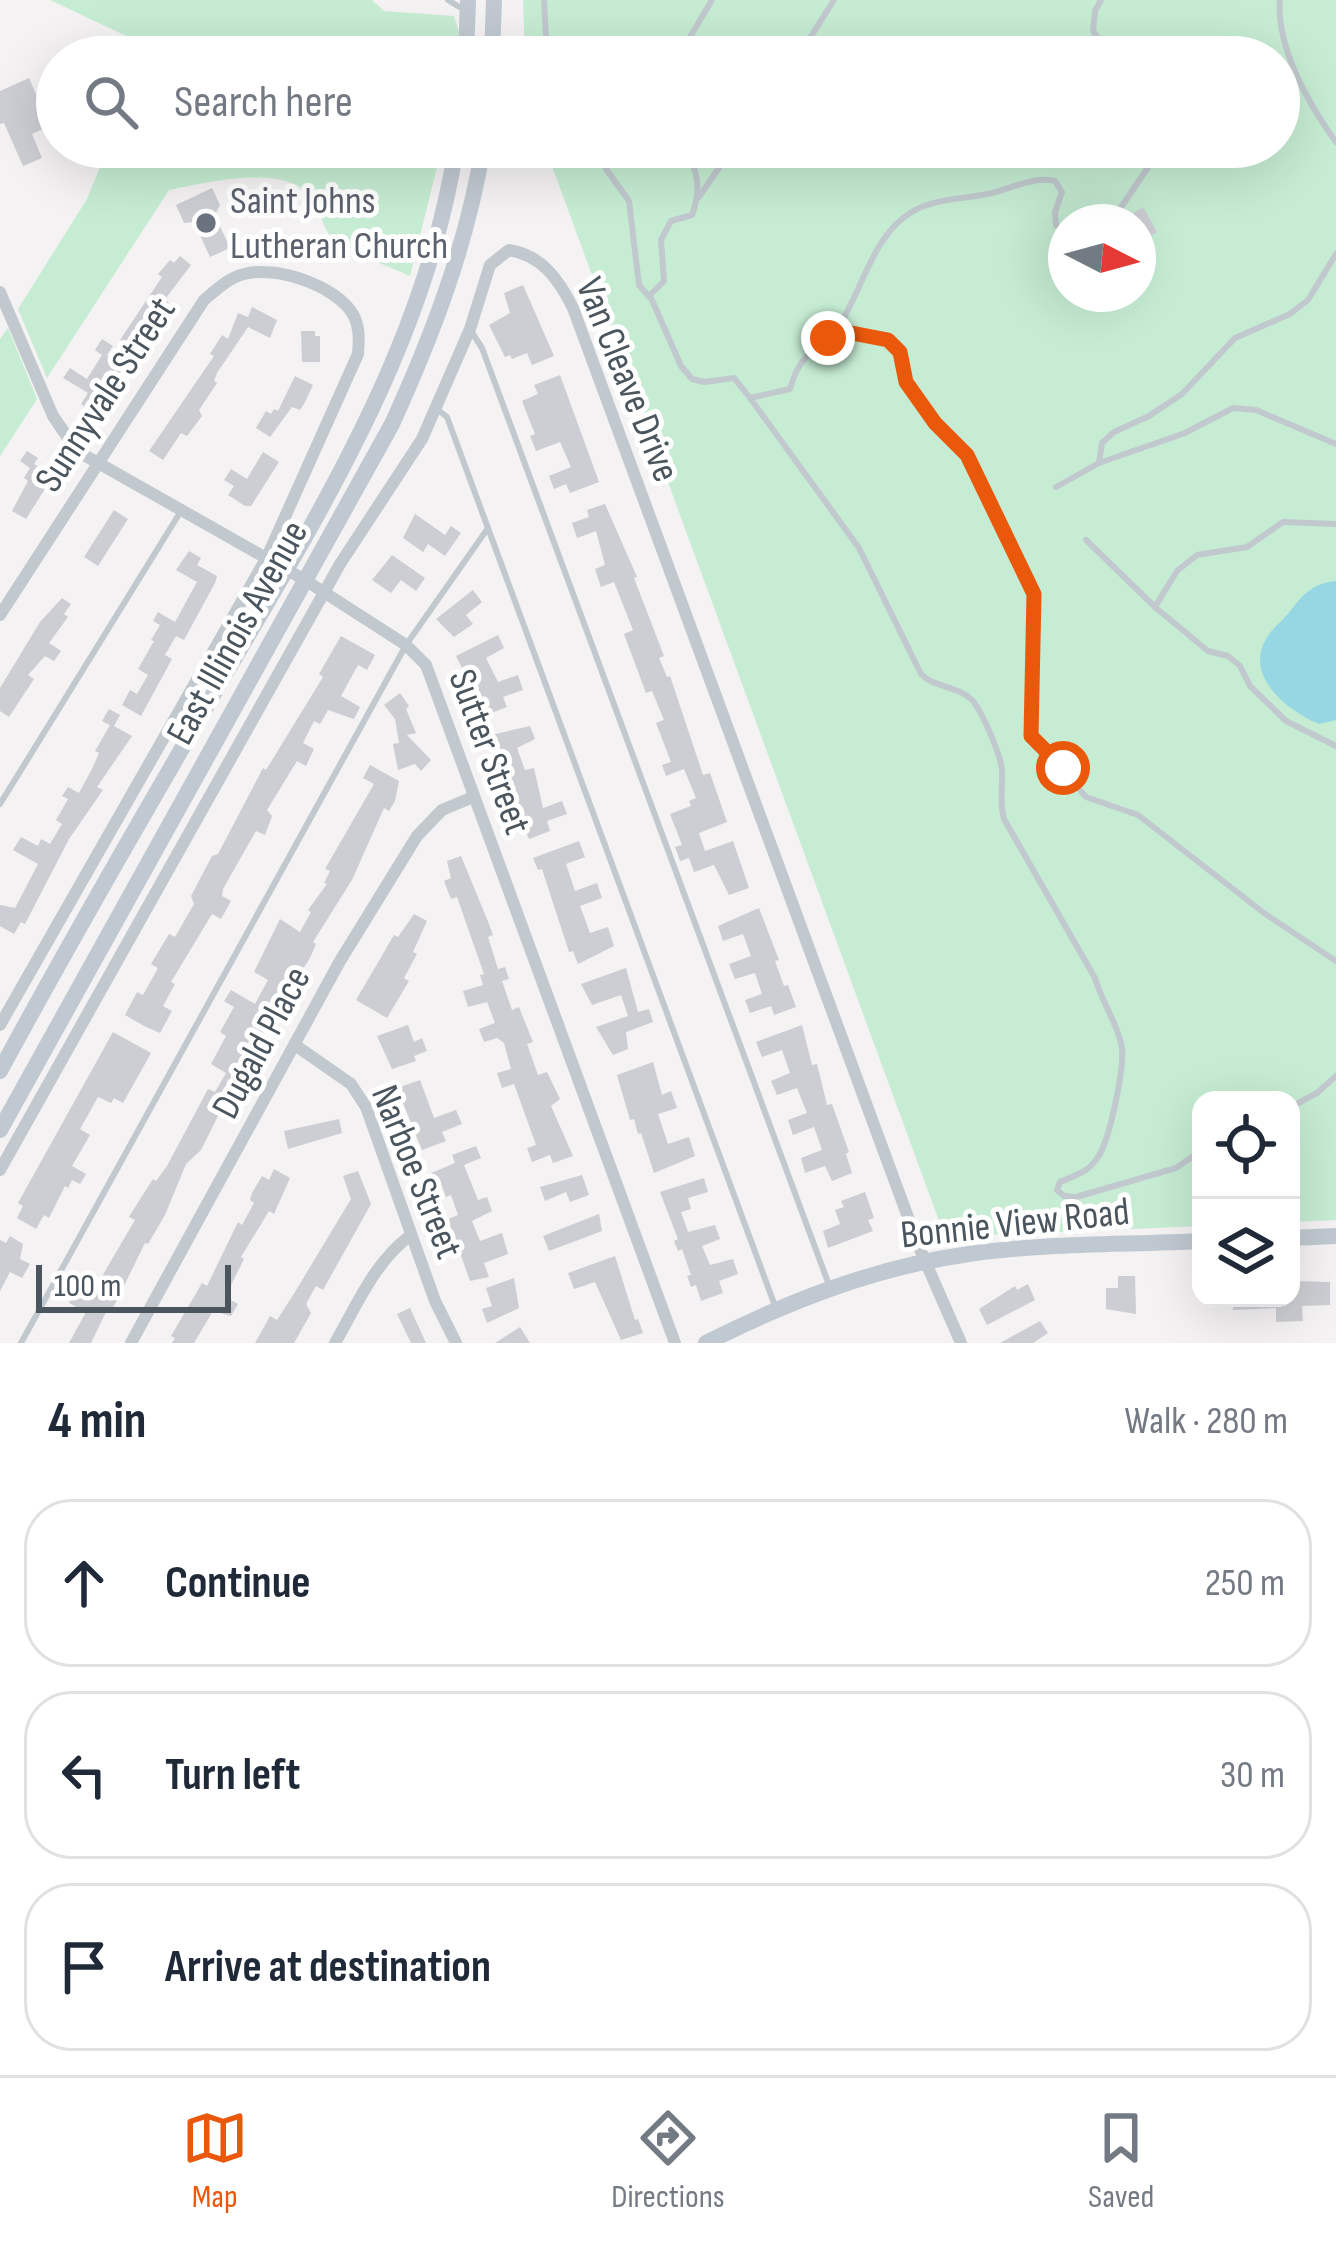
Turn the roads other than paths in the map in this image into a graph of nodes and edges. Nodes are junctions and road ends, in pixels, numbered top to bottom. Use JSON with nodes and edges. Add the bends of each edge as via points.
{"nodes":[{"id":1,"x":448,"y":0,"type":"edge"},
{"id":2,"x":494,"y":0,"type":"edge"},
{"id":3,"x":544,"y":0,"type":"edge"},
{"id":4,"x":712,"y":0,"type":"edge"},
{"id":5,"x":834,"y":0,"type":"edge"},
{"id":6,"x":1101,"y":0,"type":"edge"},
{"id":7,"x":1280,"y":0,"type":"edge"},
{"id":8,"x":469,"y":6,"type":"edge"},
{"id":9,"x":467,"y":36,"type":"edge"},
{"id":10,"x":493,"y":36,"type":"edge"},
{"id":11,"x":546,"y":36,"type":"edge"},
{"id":12,"x":691,"y":36,"type":"edge"},
{"id":13,"x":811,"y":36,"type":"edge"},
{"id":14,"x":1097,"y":36,"type":"edge"},
{"id":15,"x":1285,"y":36,"type":"edge"},
{"id":16,"x":1300,"y":76,"type":"edge"},
{"id":17,"x":1336,"y":142,"type":"edge"},
{"id":18,"x":451,"y":168,"type":"edge"},
{"id":19,"x":478,"y":168,"type":"edge"},
{"id":20,"x":605,"y":168,"type":"edge"},
{"id":21,"x":693,"y":168,"type":"edge"},
{"id":22,"x":719,"y":168,"type":"edge"},
{"id":23,"x":1148,"y":168,"type":"edge"},
{"id":24,"x":698,"y":200,"type":"junction"},
{"id":25,"x":1058,"y":204,"type":"edge"},
{"id":26,"x":1123,"y":204,"type":"edge"},
{"id":27,"x":1336,"y":254,"type":"edge"},
{"id":28,"x":0,"y":292,"type":"edge"},
{"id":29,"x":649,"y":296,"type":"junction"},
{"id":30,"x":470,"y":329,"type":"junction"},
{"id":31,"x":836,"y":330,"type":"junction"},
{"id":32,"x":750,"y":398,"type":"junction"},
{"id":33,"x":436,"y":409,"type":"junction"},
{"id":34,"x":1336,"y":444,"type":"edge"},
{"id":35,"x":1099,"y":463,"type":"junction"},
{"id":36,"x":97,"y":465,"type":"junction"},
{"id":37,"x":1056,"y":487,"type":"dead end"},
{"id":38,"x":181,"y":511,"type":"junction"},
{"id":39,"x":1336,"y":524,"type":"edge"},
{"id":40,"x":488,"y":527,"type":"junction"},
{"id":41,"x":1086,"y":540,"type":"dead end"},
{"id":42,"x":267,"y":557,"type":"junction"},
{"id":43,"x":287,"y":569,"type":"junction"},
{"id":44,"x":305,"y":580,"type":"junction"},
{"id":45,"x":325,"y":592,"type":"junction"},
{"id":46,"x":1155,"y":607,"type":"junction"},
{"id":47,"x":0,"y":615,"type":"edge"},
{"id":48,"x":406,"y":645,"type":"junction"},
{"id":49,"x":1336,"y":746,"type":"edge"},
{"id":50,"x":473,"y":797,"type":"junction"},
{"id":51,"x":0,"y":804,"type":"edge"},
{"id":52,"x":1336,"y":961,"type":"edge"},
{"id":53,"x":45,"y":987,"type":"junction"},
{"id":54,"x":71,"y":1001,"type":"junction"},
{"id":55,"x":0,"y":1025,"type":"edge"},
{"id":56,"x":295,"y":1045,"type":"junction"},
{"id":57,"x":0,"y":1071,"type":"edge"},
{"id":58,"x":1336,"y":1076,"type":"edge"},
{"id":59,"x":1300,"y":1103,"type":"edge"},
{"id":60,"x":0,"y":1130,"type":"edge"},
{"id":61,"x":1192,"y":1156,"type":"edge"},
{"id":62,"x":0,"y":1171,"type":"edge"},
{"id":63,"x":411,"y":1235,"type":"junction"},
{"id":64,"x":1336,"y":1236,"type":"edge"},
{"id":65,"x":1300,"y":1238,"type":"edge"},
{"id":66,"x":1192,"y":1241,"type":"edge"},
{"id":67,"x":924,"y":1262,"type":"junction"},
{"id":68,"x":830,"y":1288,"type":"junction"},
{"id":69,"x":776,"y":1310,"type":"junction"},
{"id":70,"x":21,"y":1343,"type":"edge"},
{"id":71,"x":131,"y":1343,"type":"edge"},
{"id":72,"x":335,"y":1343,"type":"edge"},
{"id":73,"x":456,"y":1343,"type":"edge"},
{"id":74,"x":675,"y":1343,"type":"edge"},
{"id":75,"x":706,"y":1343,"type":"edge"},
{"id":76,"x":961,"y":1343,"type":"edge"}],
"edges":[{"from":1,"to":8,"type":"lane"},
{"from":2,"to":10,"type":"main road"},
{"from":3,"to":11,"type":"lane"},
{"from":4,"to":12,"type":"lane"},
{"from":5,"to":13,"type":"lane"},
{"from":6,"to":14,"type":"lane"},
{"from":7,"to":15,"type":"lane"},
{"from":8,"to":9,"type":"main road"},
{"from":16,"to":17,"type":"lane","via":[[1303,97]]},
{"from":18,"to":43,"type":"main road","name":"East Illinois Avenue","via":[[397,352]]},
{"from":19,"to":44,"type":"main road","name":"East Illinois Avenue","via":[[459,256],[419,365]]},
{"from":20,"to":29,"type":"lane","via":[[628,201],[637,275]]},
{"from":21,"to":24,"type":"lane"},
{"from":22,"to":24,"type":"lane"},
{"from":23,"to":26,"type":"lane"},
{"from":24,"to":29,"type":"lane","via":[[661,240],[664,281]]},
{"from":25,"to":31,"type":"lane","via":[[1055,181],[1041,178],[910,212]]},
{"from":27,"to":35,"type":"lane","via":[[1308,300],[1235,338],[1182,394],[1114,432],[1102,443]]},
{"from":28,"to":36,"type":"street","name":"Sutter Street","via":[[52,416]]},
{"from":29,"to":32,"type":"lane","via":[[692,379],[734,378]]},
{"from":30,"to":33,"type":"street","name":"Van Cleave Drive"},
{"from":30,"to":67,"type":"street","name":"Van Cleave Drive","via":[[490,265],[509,250],[551,272],[572,308]]},
{"from":30,"to":68,"type":"lane"},
{"from":31,"to":32,"type":"lane","via":[[811,349],[790,389]]},
{"from":31,"to":52,"type":"lane","via":[[888,340],[900,352],[906,382],[967,455],[1034,594],[1031,736],[1085,797],[1138,814]]},
{"from":32,"to":61,"type":"lane","via":[[859,548],[920,674],[975,702],[1000,758],[1004,819],[1116,1028],[1120,1061],[1101,1154],[1057,1190],[1076,1197]]},
{"from":33,"to":40,"type":"lane","via":[[447,417]]},
{"from":33,"to":45,"type":"street","name":"Van Cleave Drive"},
{"from":34,"to":35,"type":"lane","via":[[1233,408]]},
{"from":35,"to":37,"type":"lane"},
{"from":36,"to":38,"type":"street","name":"Sutter Street"},
{"from":36,"to":42,"type":"street","name":"Sunnyvale Street","via":[[204,300],[224,284],[267,271],[339,299],[360,334],[358,354]]},
{"from":36,"to":47,"type":"street","name":"Sunnyvale Street"},
{"from":38,"to":42,"type":"street","name":"Sutter Street"},
{"from":38,"to":51,"type":"lane"},
{"from":39,"to":46,"type":"lane","via":[[1283,522],[1247,548],[1197,555]]},
{"from":40,"to":48,"type":"lane"},
{"from":40,"to":69,"type":"lane"},
{"from":41,"to":46,"type":"lane"},
{"from":42,"to":43,"type":"street","name":"Sutter Street"},
{"from":42,"to":55,"type":"street","name":"Sunnyvale Street"},
{"from":43,"to":44,"type":"street","name":"Sutter Street"},
{"from":43,"to":53,"type":"main road","name":"East Illinois Avenue"},
{"from":44,"to":45,"type":"street","name":"Sutter Street"},
{"from":44,"to":54,"type":"main road","name":"East Illinois Avenue"},
{"from":45,"to":48,"type":"street","name":"Sutter Street"},
{"from":45,"to":62,"type":"street","name":"Van Cleave Drive"},
{"from":46,"to":49,"type":"lane","via":[[1240,666],[1286,721]]},
{"from":48,"to":50,"type":"street","name":"Sutter Street","via":[[427,665]]},
{"from":48,"to":70,"type":"lane"},
{"from":50,"to":56,"type":"street","name":"Dugald Place","via":[[427,821]]},
{"from":50,"to":74,"type":"street","name":"Sutter Street"},
{"from":53,"to":54,"type":"main road"},
{"from":53,"to":57,"type":"main road","name":"East Illinois Avenue"},
{"from":54,"to":60,"type":"main road","name":"East Illinois Avenue"},
{"from":56,"to":63,"type":"street","name":"Narboe Street","via":[[351,1084],[366,1107]]},
{"from":56,"to":71,"type":"street","name":"Dugald Place"},
{"from":58,"to":59,"type":"lane"},
{"from":63,"to":72,"type":"street","via":[[379,1268]]},
{"from":63,"to":73,"type":"street","name":"Narboe Street"},
{"from":64,"to":65,"type":"main road"},
{"from":66,"to":67,"type":"main road","name":"Bonnie View Road"},
{"from":67,"to":68,"type":"main road","name":"Bonnie View Road"},
{"from":67,"to":76,"type":"street","name":"Van Cleave Drive"},
{"from":68,"to":69,"type":"main road","name":"Bonnie View Road"},
{"from":69,"to":75,"type":"main road","name":"Bonnie View Road"}]}
